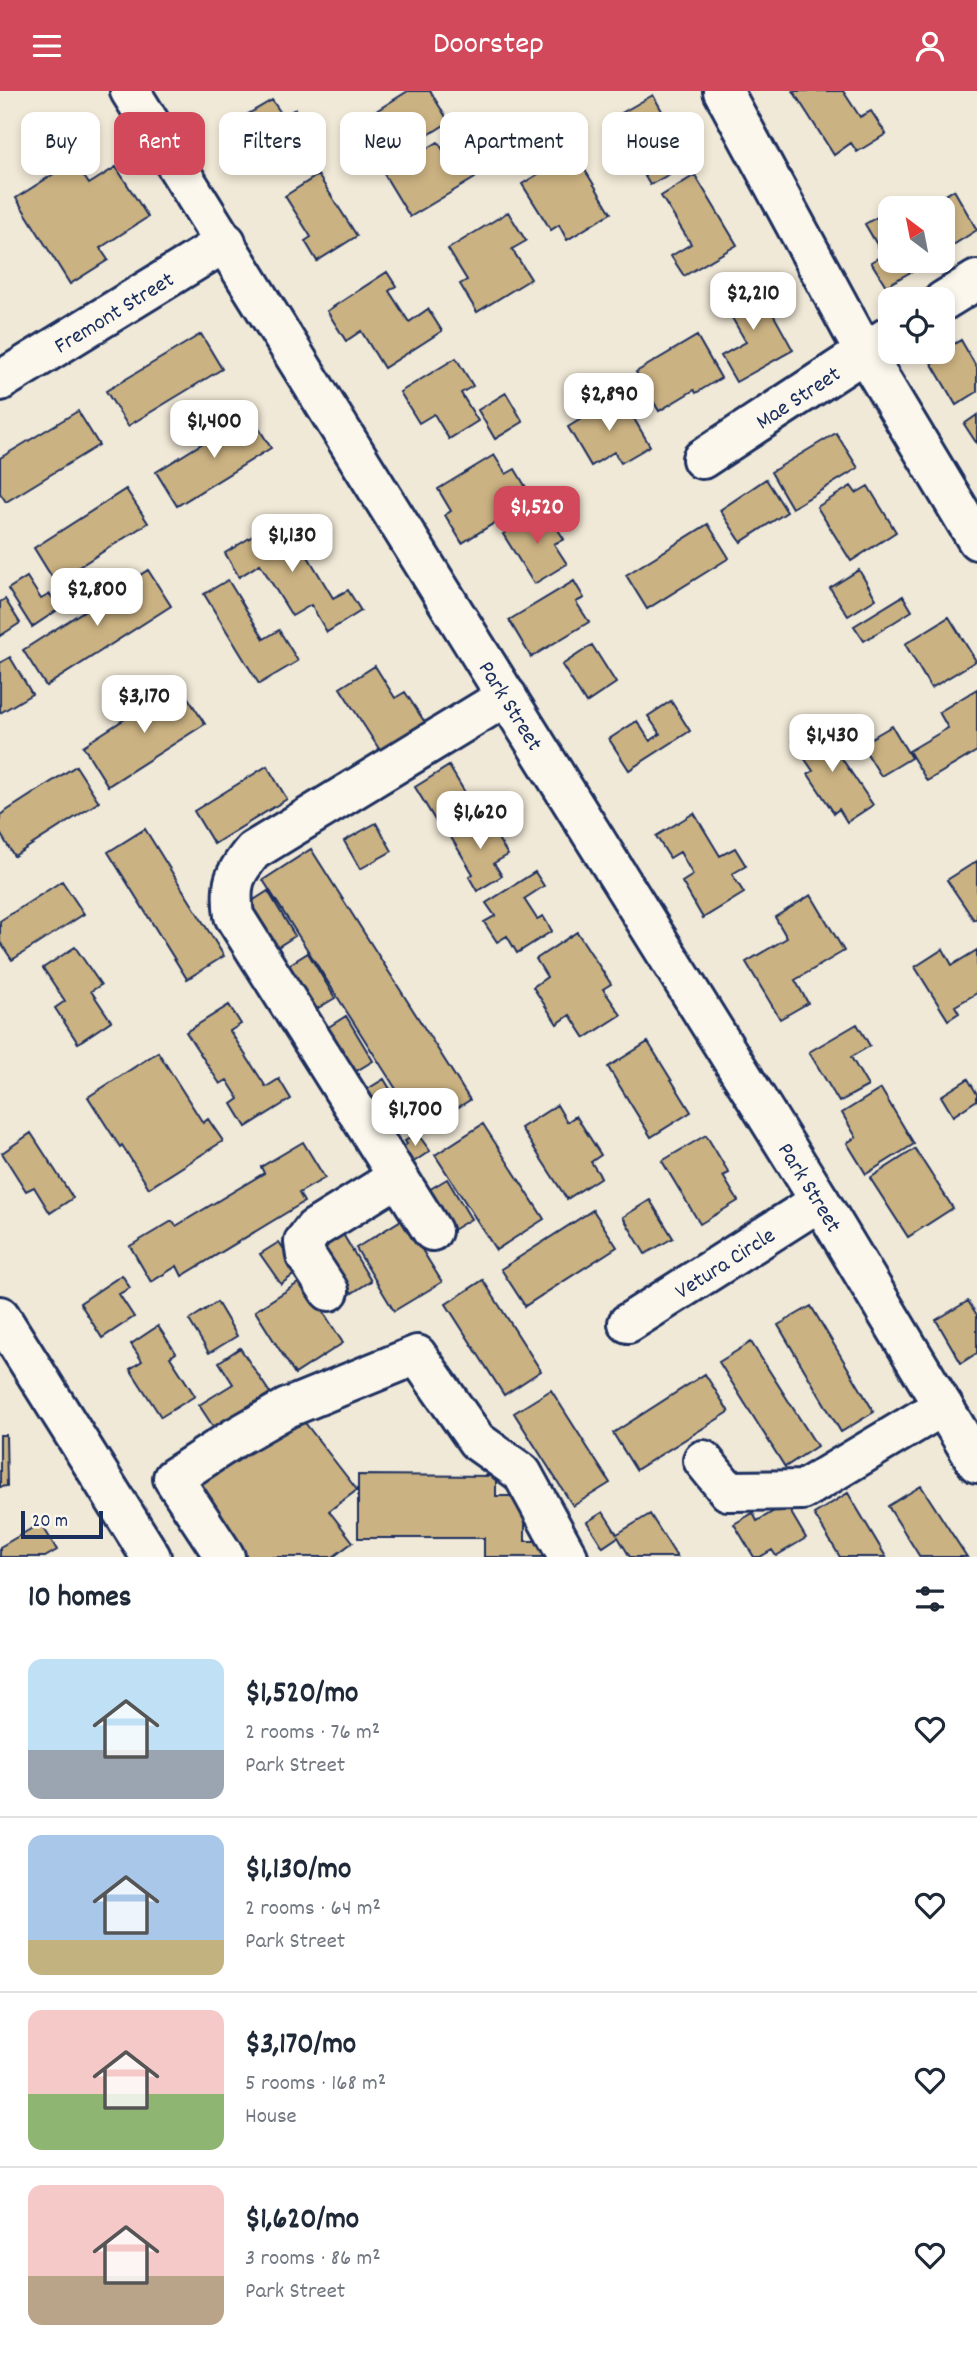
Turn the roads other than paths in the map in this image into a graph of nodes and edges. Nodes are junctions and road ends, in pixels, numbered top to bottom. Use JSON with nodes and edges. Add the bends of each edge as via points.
{"nodes":[{"id":1,"x":130,"y":91,"type":"edge"},
{"id":2,"x":723,"y":91,"type":"edge"},
{"id":3,"x":226,"y":242,"type":"junction"},
{"id":4,"x":977,"y":280,"type":"edge"},
{"id":5,"x":955,"y":294,"type":"edge"},
{"id":6,"x":877,"y":343,"type":"edge"},
{"id":7,"x":0,"y":381,"type":"edge"},
{"id":8,"x":702,"y":459,"type":"dead end"},
{"id":9,"x":977,"y":540,"type":"edge"},
{"id":10,"x":507,"y":696,"type":"junction"},
{"id":11,"x":398,"y":1177,"type":"junction"},
{"id":12,"x":820,"y":1201,"type":"junction"},
{"id":13,"x":432,"y":1231,"type":"dead end"},
{"id":14,"x":329,"y":1291,"type":"dead end"},
{"id":15,"x":0,"y":1316,"type":"edge"},
{"id":16,"x":628,"y":1322,"type":"dead end"},
{"id":17,"x":943,"y":1406,"type":"junction"},
{"id":18,"x":703,"y":1460,"type":"dead end"},
{"id":19,"x":977,"y":1463,"type":"edge"},
{"id":20,"x":173,"y":1478,"type":"junction"},
{"id":21,"x":121,"y":1511,"type":"junction"},
{"id":22,"x":151,"y":1557,"type":"edge"},
{"id":23,"x":225,"y":1557,"type":"edge"},
{"id":24,"x":568,"y":1557,"type":"edge"}],
"edges":[{"from":1,"to":3,"type":"street","name":"Park Street"},
{"from":2,"to":6,"type":"street"},
{"from":3,"to":7,"type":"street","name":"Fremont Street"},
{"from":3,"to":10,"type":"street","name":"Park Street"},
{"from":4,"to":5,"type":"street"},
{"from":6,"to":8,"type":"street","name":"Mae Street"},
{"from":6,"to":9,"type":"street"},
{"from":10,"to":11,"type":"street","via":[[253,851],[236,871],[231,896],[234,916]]},
{"from":10,"to":12,"type":"street","name":"Park Street"},
{"from":11,"to":13,"type":"street"},
{"from":11,"to":14,"type":"street","via":[[314,1229],[304,1242],[306,1255]]},
{"from":12,"to":16,"type":"street","name":"Vetura Circle"},
{"from":12,"to":17,"type":"street","name":"Park Street"},
{"from":15,"to":21,"type":"street"},
{"from":17,"to":18,"type":"street","via":[[803,1490],[728,1491]]},
{"from":17,"to":19,"type":"street","name":"Park Street"},
{"from":20,"to":21,"type":"street"},
{"from":20,"to":23,"type":"street"},
{"from":20,"to":24,"type":"street","via":[[287,1408],[417,1355],[477,1441],[522,1473]]},
{"from":21,"to":22,"type":"street"}]}
